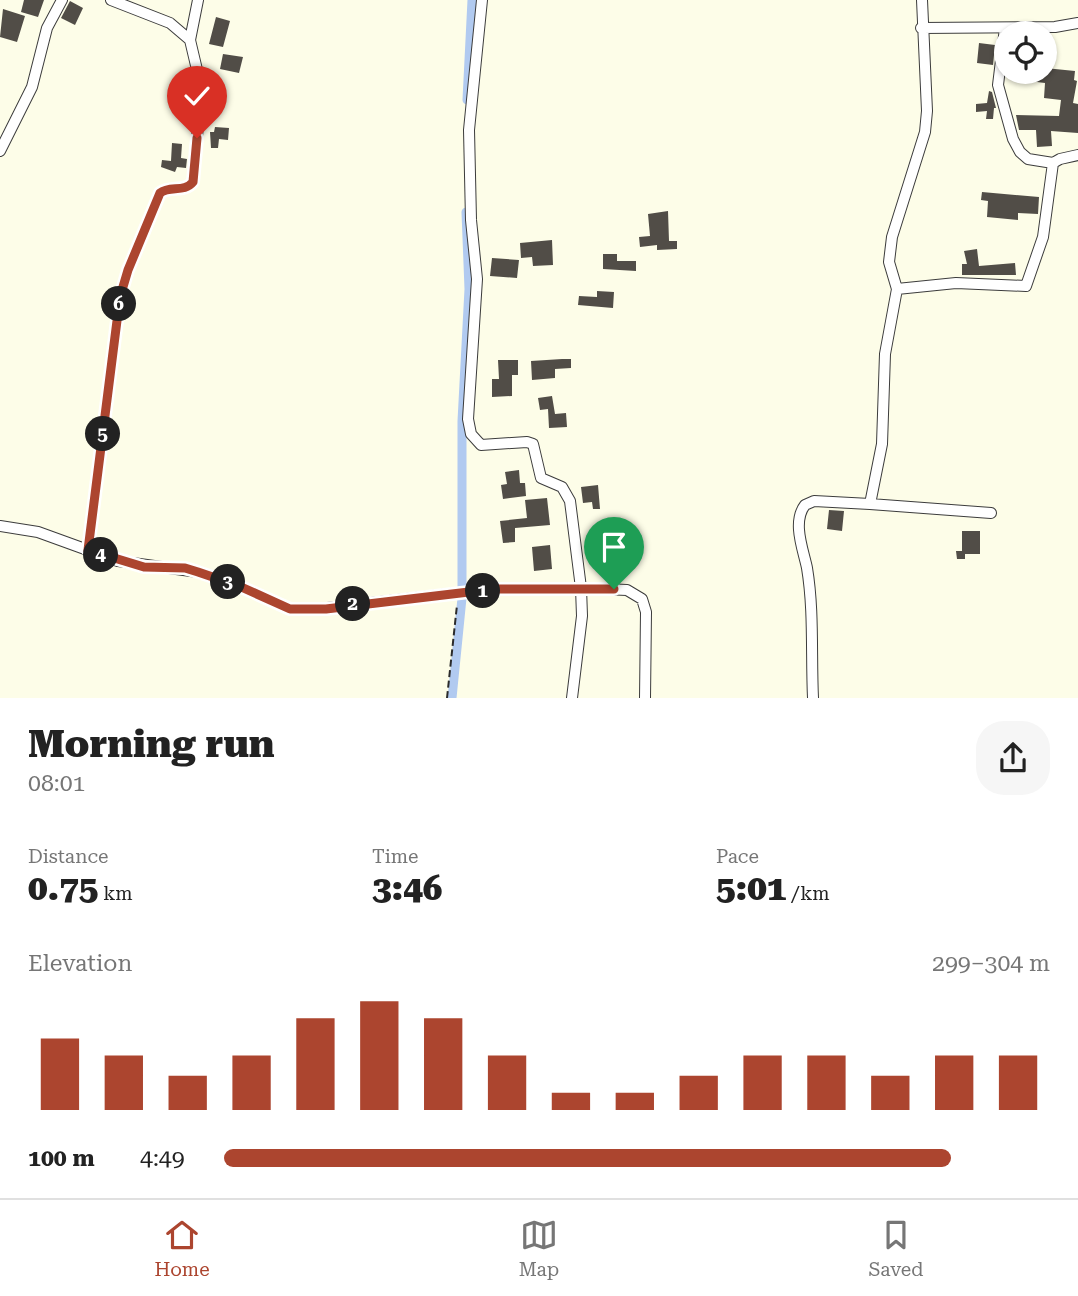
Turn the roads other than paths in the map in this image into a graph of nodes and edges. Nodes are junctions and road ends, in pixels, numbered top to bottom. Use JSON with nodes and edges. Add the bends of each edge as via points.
{"nodes":[{"id":1,"x":62,"y":0,"type":"edge"},
{"id":2,"x":111,"y":0,"type":"edge"},
{"id":3,"x":198,"y":0,"type":"edge"},
{"id":4,"x":482,"y":0,"type":"edge"},
{"id":5,"x":922,"y":0,"type":"edge"},
{"id":6,"x":1078,"y":23,"type":"edge"},
{"id":7,"x":994,"y":27,"type":"edge"},
{"id":8,"x":1057,"y":27,"type":"edge"},
{"id":9,"x":921,"y":28,"type":"junction"},
{"id":10,"x":190,"y":40,"type":"junction"},
{"id":11,"x":998,"y":84,"type":"edge"},
{"id":12,"x":0,"y":151,"type":"edge"},
{"id":13,"x":1078,"y":155,"type":"edge"},
{"id":14,"x":1053,"y":163,"type":"junction"},
{"id":15,"x":897,"y":289,"type":"junction"},
{"id":16,"x":870,"y":504,"type":"junction"},
{"id":17,"x":991,"y":513,"type":"dead end"},
{"id":18,"x":0,"y":526,"type":"edge"},
{"id":19,"x":88,"y":550,"type":"junction"},
{"id":20,"x":582,"y":588,"type":"junction"},
{"id":21,"x":572,"y":698,"type":"edge"},
{"id":22,"x":645,"y":698,"type":"edge"},
{"id":23,"x":813,"y":698,"type":"edge"}],
"edges":[{"from":1,"to":12,"type":"street","via":[[47,28],[32,87]]},
{"from":2,"to":10,"type":"street","via":[[170,23]]},
{"from":3,"to":10,"type":"street"},
{"from":4,"to":20,"type":"street","via":[[468,130],[477,279],[468,419],[471,434],[481,445],[531,443],[541,478],[565,491]]},
{"from":5,"to":9,"type":"street"},
{"from":6,"to":8,"type":"street"},
{"from":7,"to":9,"type":"street"},
{"from":9,"to":15,"type":"street","via":[[926,122],[892,237],[889,262]]},
{"from":10,"to":19,"type":"street","via":[[198,74],[199,114],[193,182],[185,189],[160,193],[120,297]]},
{"from":11,"to":14,"type":"street","via":[[1020,152],[1028,159]]},
{"from":13,"to":14,"type":"street"},
{"from":14,"to":15,"type":"street","via":[[1043,237],[1026,286],[956,283]]},
{"from":15,"to":16,"type":"street","via":[[885,354],[882,444]]},
{"from":16,"to":17,"type":"street"},
{"from":16,"to":23,"type":"street","via":[[814,501],[802,509],[799,531],[807,571]]},
{"from":18,"to":19,"type":"street","via":[[38,532]]},
{"from":19,"to":20,"type":"street","via":[[144,567],[185,568],[290,609],[494,589]]},
{"from":20,"to":21,"type":"street"},
{"from":20,"to":22,"type":"street","via":[[627,590],[642,599],[646,612]]}]}
